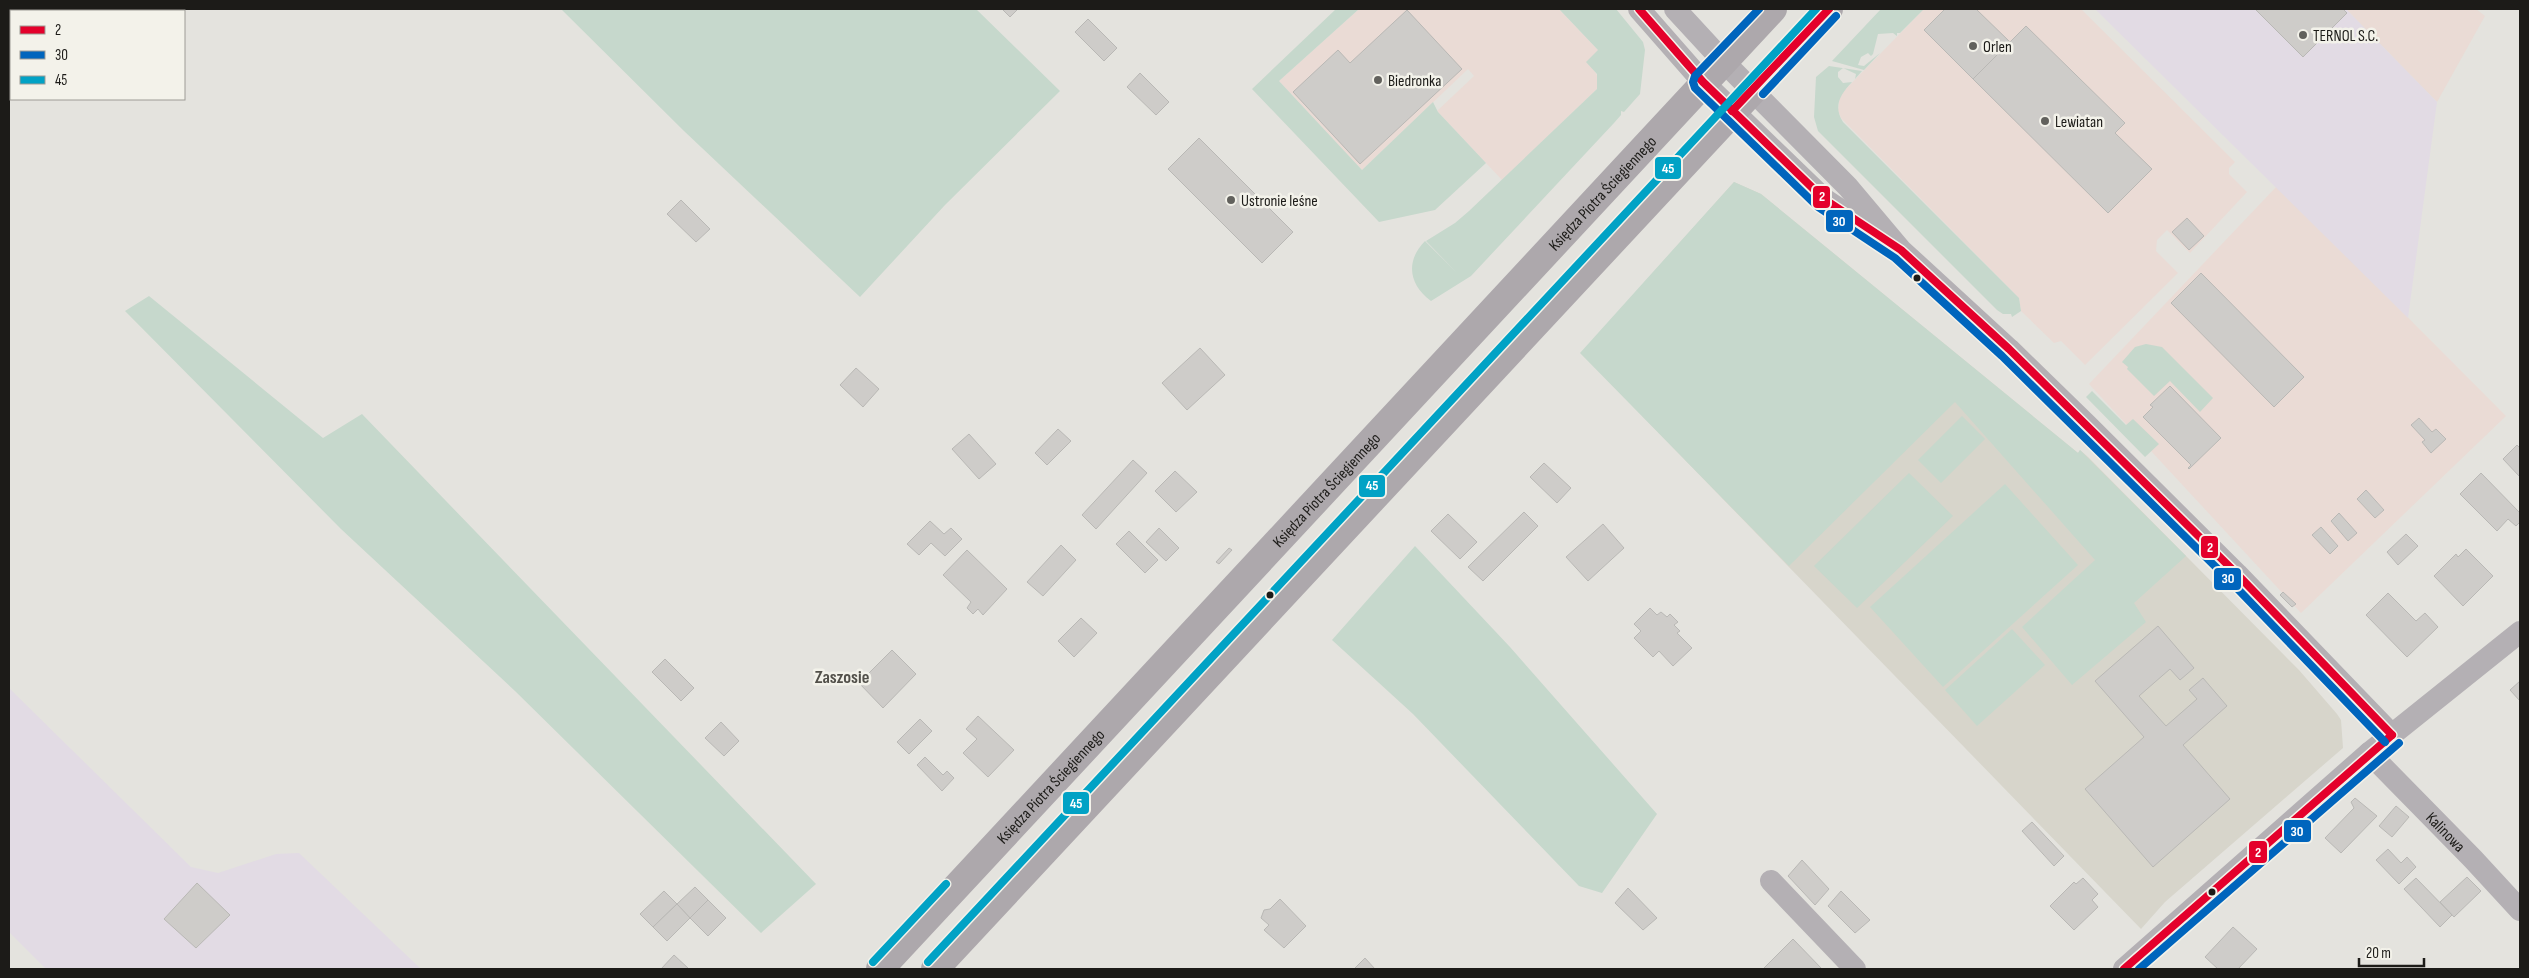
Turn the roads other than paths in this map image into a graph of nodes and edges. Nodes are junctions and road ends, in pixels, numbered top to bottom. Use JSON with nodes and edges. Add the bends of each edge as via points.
{"nodes":[{"id":1,"x":1639,"y":9,"type":"edge"},
{"id":2,"x":1675,"y":9,"type":"edge"},
{"id":3,"x":1773,"y":9,"type":"edge"},
{"id":4,"x":1830,"y":9,"type":"edge"},
{"id":5,"x":1723,"y":61,"type":"junction"},
{"id":6,"x":1703,"y":82,"type":"junction"},
{"id":7,"x":1753,"y":90,"type":"junction"},
{"id":8,"x":1732,"y":112,"type":"junction"},
{"id":9,"x":1901,"y":250,"type":"junction"},
{"id":10,"x":2520,"y":632,"type":"edge"},
{"id":11,"x":2392,"y":735,"type":"junction"},
{"id":12,"x":2370,"y":753,"type":"junction"},
{"id":13,"x":1771,"y":881,"type":"dead end"},
{"id":14,"x":2520,"y":910,"type":"edge"},
{"id":15,"x":880,"y":969,"type":"edge"},
{"id":16,"x":935,"y":969,"type":"edge"},
{"id":17,"x":1856,"y":969,"type":"edge"},
{"id":18,"x":2124,"y":969,"type":"edge"}],
"edges":[{"from":1,"to":6,"type":"street"},
{"from":2,"to":5,"type":"street"},
{"from":3,"to":5,"type":"main road","name":"Księdza Piotra Ściegiennego"},
{"from":4,"to":7,"type":"main road"},
{"from":5,"to":6,"type":"main road","name":"Księdza Piotra Ściegiennego"},
{"from":5,"to":7,"type":"street"},
{"from":6,"to":8,"type":"street"},
{"from":6,"to":15,"type":"main road","name":"Księdza Piotra Ściegiennego"},
{"from":7,"to":8,"type":"main road"},
{"from":7,"to":9,"type":"street","via":[[1848,187]]},
{"from":8,"to":9,"type":"street","via":[[1824,198]]},
{"from":8,"to":16,"type":"main road"},
{"from":9,"to":11,"type":"street","via":[[2009,349],[2238,574]]},
{"from":10,"to":11,"type":"street"},
{"from":11,"to":12,"type":"street"},
{"from":12,"to":14,"type":"street","name":"Kalinowa"},
{"from":12,"to":18,"type":"street"},
{"from":13,"to":17,"type":"street"}]}
